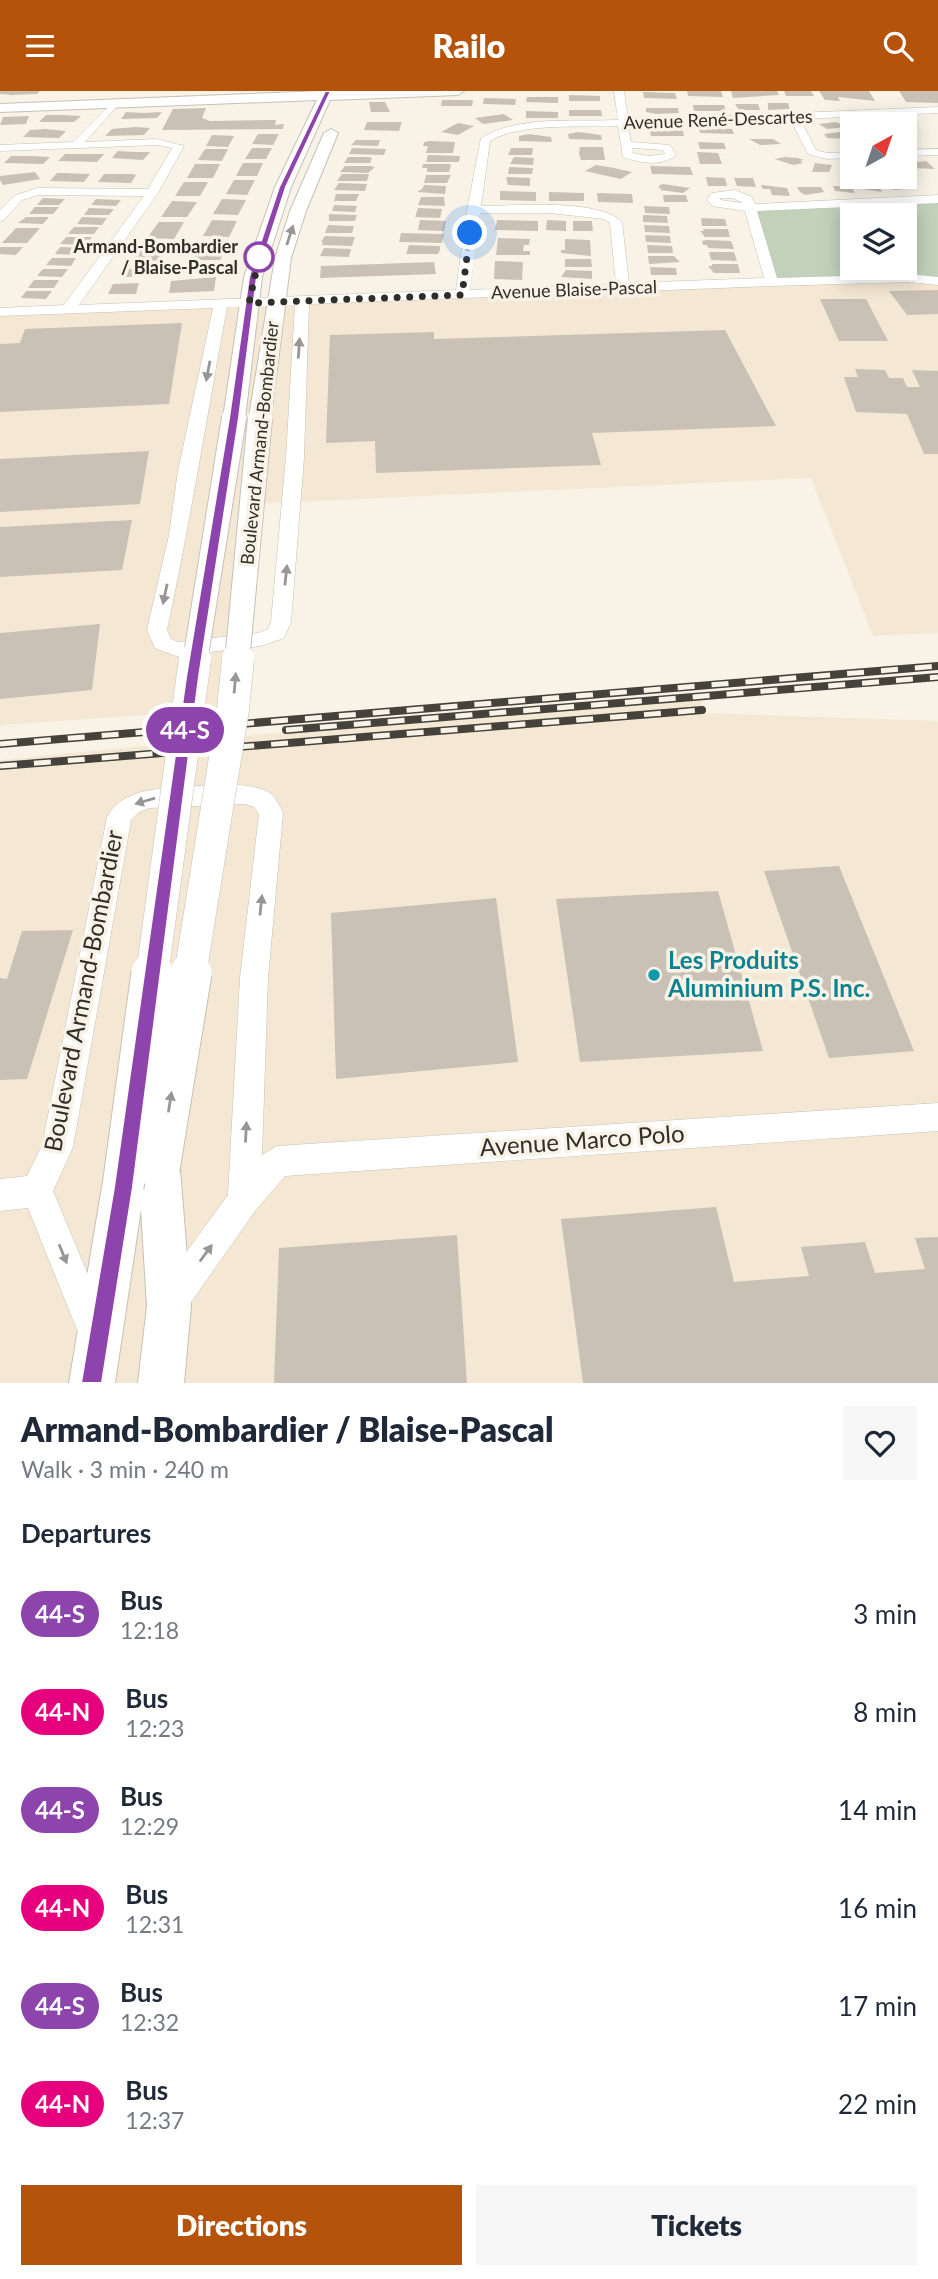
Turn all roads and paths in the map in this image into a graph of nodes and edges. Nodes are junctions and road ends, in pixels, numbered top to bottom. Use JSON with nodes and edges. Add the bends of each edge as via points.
{"nodes":[{"id":1,"x":458,"y":91,"type":"edge"},
{"id":2,"x":619,"y":91,"type":"edge"},
{"id":3,"x":328,"y":92,"type":"edge"},
{"id":4,"x":194,"y":99,"type":"junction"},
{"id":5,"x":344,"y":103,"type":"edge"},
{"id":6,"x":114,"y":104,"type":"junction"},
{"id":7,"x":0,"y":106,"type":"edge"},
{"id":8,"x":938,"y":110,"type":"edge"},
{"id":9,"x":794,"y":117,"type":"junction"},
{"id":10,"x":624,"y":124,"type":"junction"},
{"id":11,"x":176,"y":143,"type":"joint"},
{"id":12,"x":76,"y":145,"type":"junction"},
{"id":13,"x":626,"y":145,"type":"dead end"},
{"id":14,"x":0,"y":148,"type":"edge"},
{"id":15,"x":938,"y":152,"type":"edge"},
{"id":16,"x":917,"y":153,"type":"edge"},
{"id":17,"x":840,"y":155,"type":"edge"},
{"id":18,"x":152,"y":193,"type":"junction"},
{"id":19,"x":938,"y":199,"type":"edge"},
{"id":20,"x":473,"y":210,"type":"junction"},
{"id":21,"x":0,"y":217,"type":"edge"},
{"id":22,"x":938,"y":281,"type":"edge"},
{"id":23,"x":772,"y":282,"type":"junction"},
{"id":24,"x":623,"y":289,"type":"junction"},
{"id":25,"x":462,"y":295,"type":"junction"},
{"id":26,"x":302,"y":301,"type":"junction"},
{"id":27,"x":277,"y":302,"type":"junction"},
{"id":28,"x":249,"y":303,"type":"junction"},
{"id":29,"x":221,"y":304,"type":"junction"},
{"id":30,"x":68,"y":310,"type":"junction"},
{"id":31,"x":0,"y":312,"type":"edge"},
{"id":32,"x":247,"y":417,"type":"junction"},
{"id":33,"x":938,"y":1118,"type":"edge"},
{"id":34,"x":141,"y":1178,"type":"junction"},
{"id":35,"x":37,"y":1191,"type":"junction"},
{"id":36,"x":0,"y":1195,"type":"edge"},
{"id":37,"x":244,"y":1201,"type":"junction"},
{"id":38,"x":169,"y":1306,"type":"junction"},
{"id":39,"x":98,"y":1339,"type":"junction"},
{"id":40,"x":92,"y":1383,"type":"edge"},
{"id":41,"x":161,"y":1383,"type":"edge"}],
"edges":[{"from":1,"to":5,"type":"street"},
{"from":2,"to":10,"type":"street"},
{"from":3,"to":4,"type":"street"},
{"from":3,"to":5,"type":"street"},
{"from":3,"to":28,"type":"street","name":"Boulevard Armand-Bombardier","via":[[282,187]]},
{"from":4,"to":6,"type":"street"},
{"from":4,"to":7,"type":"street"},
{"from":27,"to":5,"type":"street","name":"Boulevard Armand-Bombardier","one_way":true,"via":[[283,258],[298,211]]},
{"from":6,"to":7,"type":"street"},
{"from":6,"to":12,"type":"street"},
{"from":8,"to":9,"type":"street","name":"Avenue René-Descartes"},
{"from":9,"to":10,"type":"street","name":"Avenue René-Descartes"},
{"from":9,"to":17,"type":"street","via":[[812,152]]},
{"from":10,"to":13,"type":"street"},
{"from":10,"to":20,"type":"street","name":"Avenue René-Descartes","via":[[498,132],[485,140]]},
{"from":11,"to":12,"type":"street"},
{"from":11,"to":18,"type":"street","via":[[178,149]]},
{"from":12,"to":14,"type":"street"},
{"from":15,"to":16,"type":"street"},
{"from":18,"to":21,"type":"street","via":[[37,191],[22,195]]},
{"from":18,"to":30,"type":"street"},
{"from":19,"to":23,"type":"street","via":[[750,208]]},
{"from":20,"to":24,"type":"street","via":[[610,215],[616,222]]},
{"from":20,"to":25,"type":"street"},
{"from":22,"to":23,"type":"street","name":"Avenue Blaise-Pascal"},
{"from":23,"to":24,"type":"street","name":"Avenue Blaise-Pascal"},
{"from":24,"to":25,"type":"street","name":"Avenue Blaise-Pascal"},
{"from":25,"to":26,"type":"street","name":"Avenue Blaise-Pascal"},
{"from":26,"to":27,"type":"street","name":"Avenue Blaise-Pascal"},
{"from":29,"to":26,"type":"street","name":"Boulevard Armand-Bombardier","one_way":true,"via":[[157,630],[162,643],[176,649],[261,639],[277,633],[281,622]]},
{"from":27,"to":28,"type":"street","name":"Avenue Blaise-Pascal"},
{"from":27,"to":32,"type":"street","name":"Boulevard Armand-Bombardier"},
{"from":28,"to":29,"type":"street","name":"Avenue Blaise-Pascal"},
{"from":28,"to":32,"type":"street","name":"Boulevard Armand-Bombardier"},
{"from":29,"to":30,"type":"street","name":"Avenue Blaise-Pascal"},
{"from":30,"to":31,"type":"street","name":"Avenue Blaise-Pascal"},
{"from":32,"to":34,"type":"street","name":"Boulevard Armand-Bombardier","bridge":true,"via":[[192,677]]},
{"from":34,"to":32,"type":"street","name":"Boulevard Armand-Bombardier","one_way":true,"bridge":true,"via":[[233,709]]},
{"from":33,"to":37,"type":"street","name":"Avenue Marco Polo","via":[[277,1161]]},
{"from":34,"to":38,"type":"street","name":"Boulevard Armand-Bombardier"},
{"from":34,"to":39,"type":"street","name":"Boulevard Armand-Bombardier"},
{"from":35,"to":36,"type":"street"},
{"from":37,"to":35,"type":"street","name":"Boulevard Armand-Bombardier","one_way":true,"via":[[254,978],[271,813],[263,801],[247,795],[146,799],[119,817],[57,1147]]},
{"from":35,"to":39,"type":"street","one_way":true},
{"from":38,"to":37,"type":"street","name":"Boulevard Armand-Bombardier","one_way":true},
{"from":38,"to":41,"type":"street","name":"Boulevard Armand-Bombardier"},
{"from":39,"to":40,"type":"street","name":"Boulevard Armand-Bombardier"}]}
